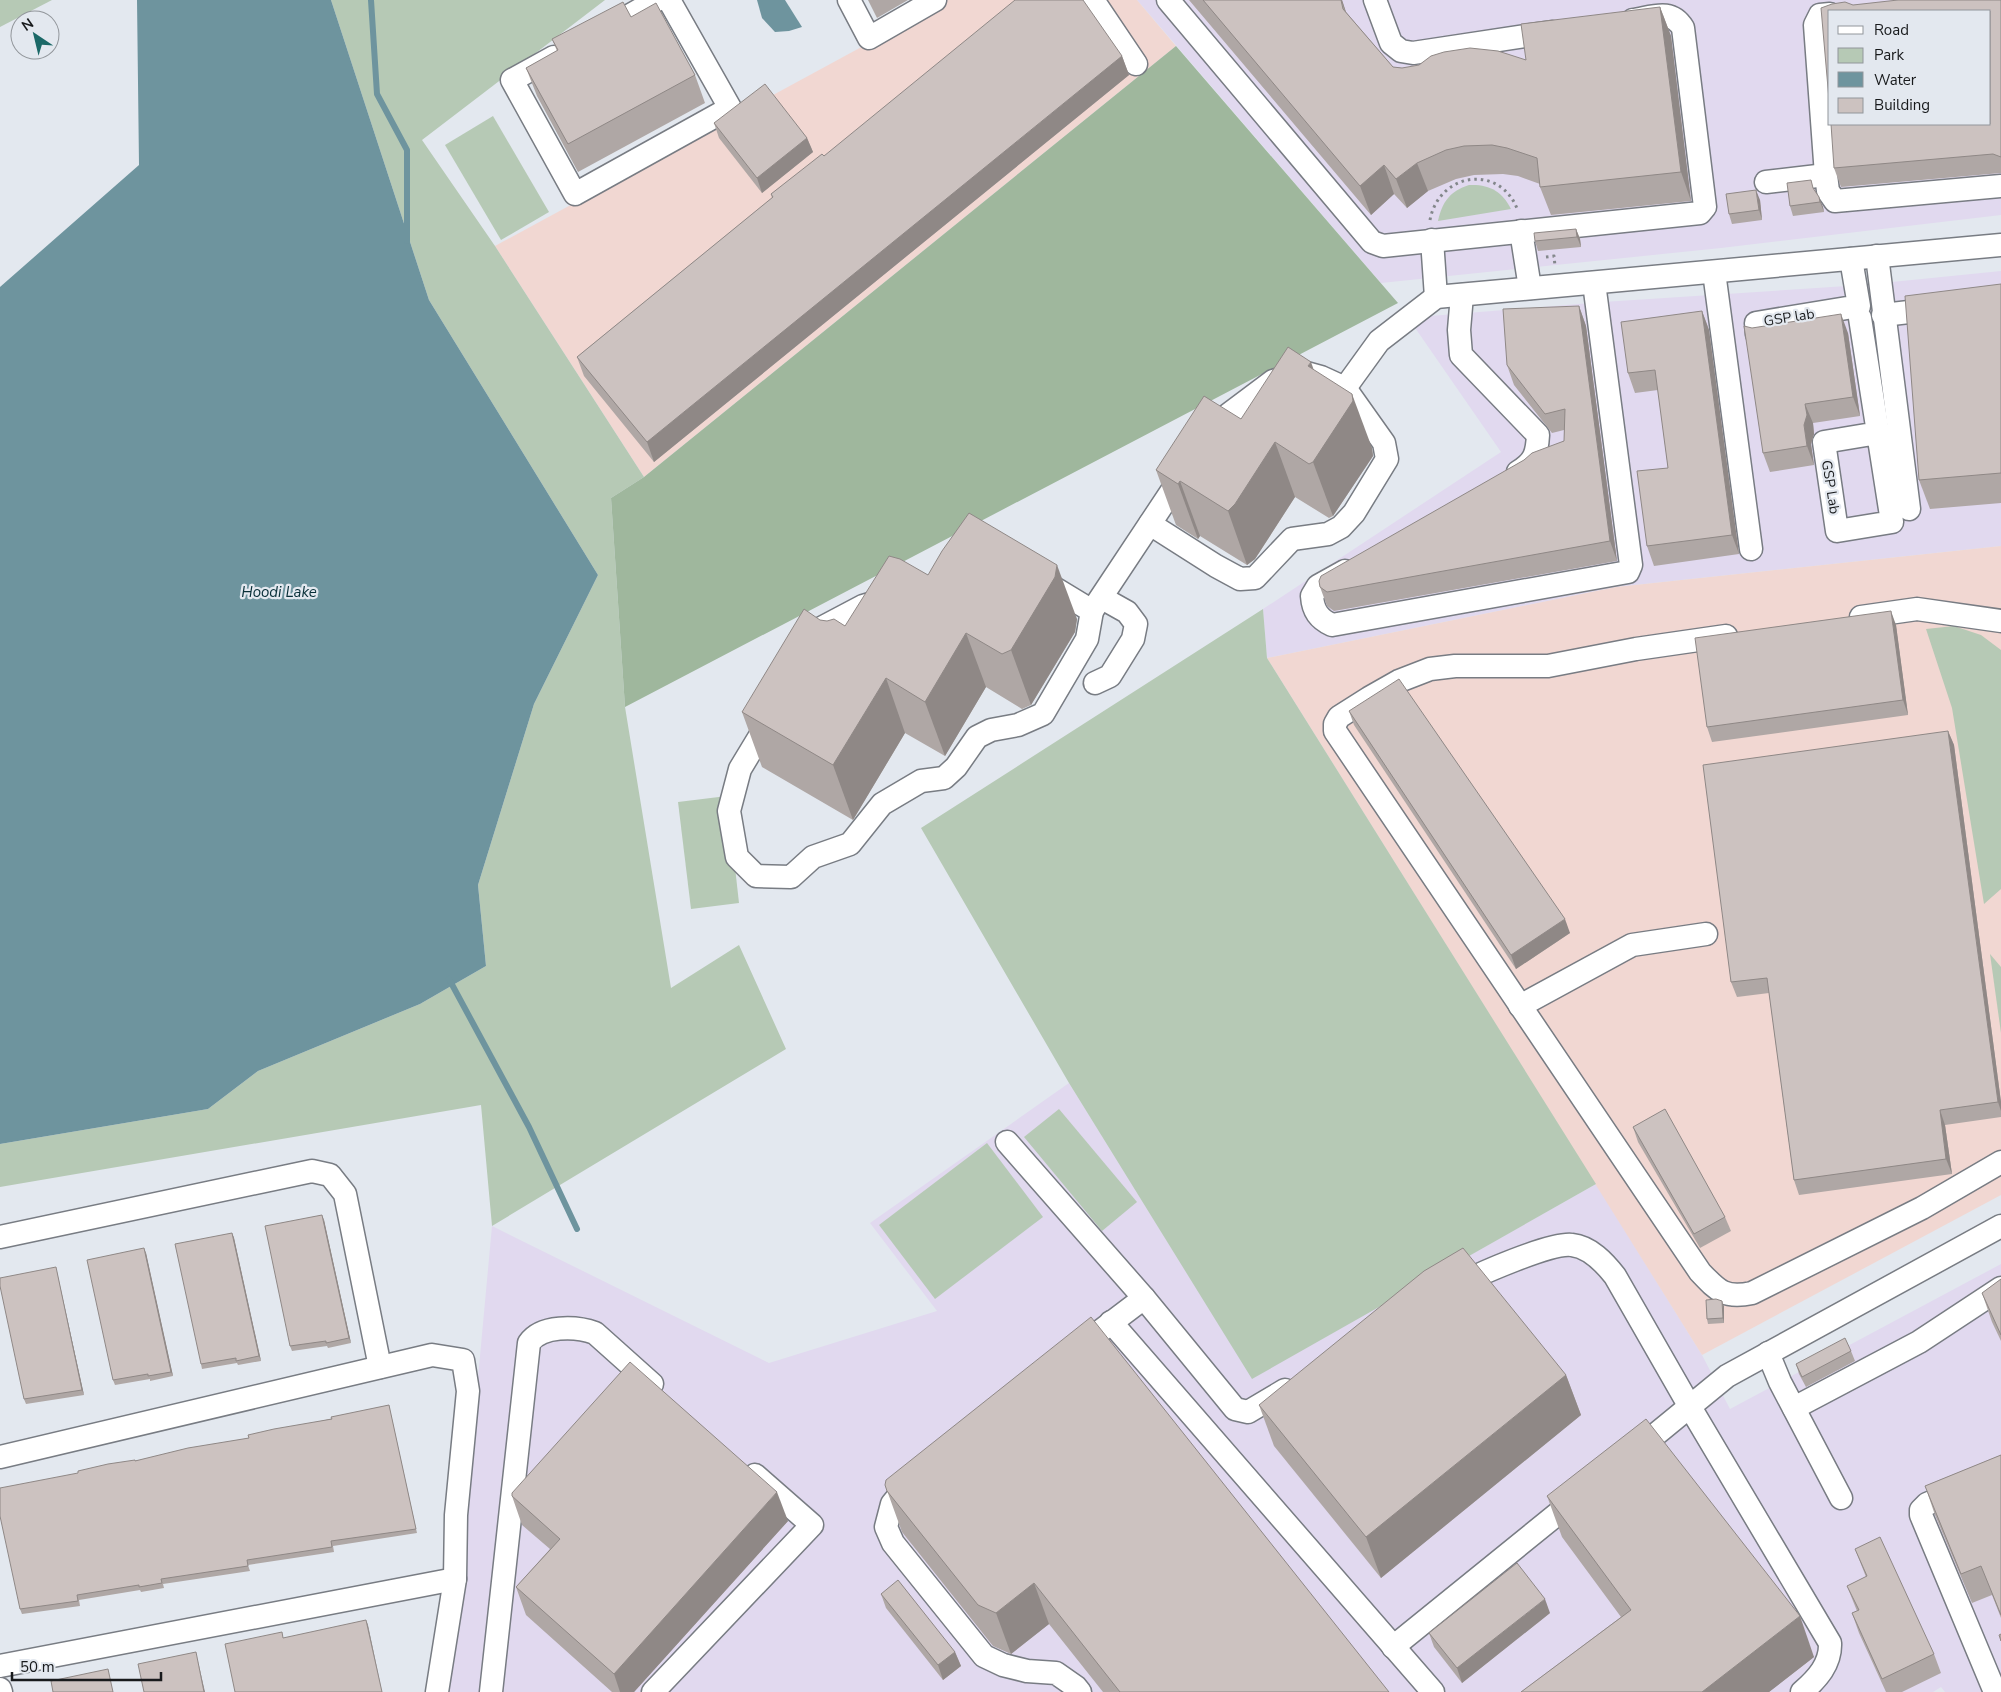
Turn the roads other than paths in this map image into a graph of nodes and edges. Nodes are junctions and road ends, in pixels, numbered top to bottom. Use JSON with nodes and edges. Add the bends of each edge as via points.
{"nodes":[{"id":1,"x":657,"y":0,"type":"edge"},
{"id":2,"x":669,"y":0,"type":"edge"},
{"id":3,"x":850,"y":0,"type":"edge"},
{"id":4,"x":935,"y":0,"type":"edge"},
{"id":5,"x":1093,"y":0,"type":"edge"},
{"id":6,"x":1168,"y":0,"type":"edge"},
{"id":7,"x":1375,"y":0,"type":"edge"},
{"id":8,"x":1828,"y":14,"type":"edge"},
{"id":9,"x":1609,"y":23,"type":"edge"},
{"id":10,"x":1570,"y":29,"type":"edge"},
{"id":11,"x":1136,"y":64,"type":"dead end"},
{"id":12,"x":1826,"y":175,"type":"junction"},
{"id":13,"x":1766,"y":182,"type":"dead end"},
{"id":14,"x":2001,"y":186,"type":"edge"},
{"id":15,"x":1521,"y":232,"type":"junction"},
{"id":16,"x":1432,"y":240,"type":"junction"},
{"id":17,"x":2001,"y":245,"type":"edge"},
{"id":18,"x":1877,"y":256,"type":"junction"},
{"id":19,"x":1851,"y":259,"type":"junction"},
{"id":20,"x":1714,"y":272,"type":"junction"},
{"id":21,"x":1594,"y":283,"type":"junction"},
{"id":22,"x":1530,"y":288,"type":"junction"},
{"id":23,"x":1462,"y":295,"type":"junction"},
{"id":24,"x":1436,"y":297,"type":"junction"},
{"id":25,"x":1952,"y":307,"type":"edge"},
{"id":26,"x":1883,"y":315,"type":"junction"},
{"id":27,"x":1303,"y":372,"type":"junction"},
{"id":28,"x":1345,"y":388,"type":"junction"},
{"id":29,"x":1282,"y":401,"type":"edge"},
{"id":30,"x":1218,"y":428,"type":"junction"},
{"id":31,"x":1878,"y":433,"type":"junction"},
{"id":32,"x":1242,"y":437,"type":"edge"},
{"id":33,"x":1499,"y":483,"type":"edge"},
{"id":34,"x":1909,"y":509,"type":"dead end"},
{"id":35,"x":1150,"y":524,"type":"junction"},
{"id":36,"x":1751,"y":549,"type":"dead end"},
{"id":37,"x":1365,"y":560,"type":"edge"},
{"id":38,"x":903,"y":595,"type":"junction"},
{"id":39,"x":1097,"y":604,"type":"junction"},
{"id":40,"x":1840,"y":620,"type":"edge"},
{"id":41,"x":2001,"y":621,"type":"edge"},
{"id":42,"x":1742,"y":634,"type":"edge"},
{"id":43,"x":770,"y":682,"type":"edge"},
{"id":44,"x":1095,"y":683,"type":"dead end"},
{"id":45,"x":1706,"y":934,"type":"dead end"},
{"id":46,"x":1520,"y":1006,"type":"junction"},
{"id":47,"x":1007,"y":1142,"type":"dead end"},
{"id":48,"x":2001,"y":1162,"type":"edge"},
{"id":49,"x":2001,"y":1226,"type":"edge"},
{"id":50,"x":0,"y":1236,"type":"edge"},
{"id":51,"x":2001,"y":1288,"type":"edge"},
{"id":52,"x":1440,"y":1296,"type":"edge"},
{"id":53,"x":1144,"y":1298,"type":"junction"},
{"id":54,"x":1111,"y":1322,"type":"junction"},
{"id":55,"x":1768,"y":1353,"type":"junction"},
{"id":56,"x":1065,"y":1358,"type":"edge"},
{"id":57,"x":380,"y":1368,"type":"junction"},
{"id":58,"x":1306,"y":1377,"type":"edge"},
{"id":59,"x":667,"y":1397,"type":"edge"},
{"id":60,"x":1690,"y":1407,"type":"junction"},
{"id":61,"x":1794,"y":1408,"type":"junction"},
{"id":62,"x":0,"y":1457,"type":"edge"},
{"id":63,"x":740,"y":1461,"type":"edge"},
{"id":64,"x":925,"y":1467,"type":"edge"},
{"id":65,"x":1614,"y":1469,"type":"edge"},
{"id":66,"x":2001,"y":1473,"type":"edge"},
{"id":67,"x":1591,"y":1487,"type":"edge"},
{"id":68,"x":1841,"y":1498,"type":"dead end"},
{"id":69,"x":455,"y":1579,"type":"junction"},
{"id":70,"x":1393,"y":1647,"type":"junction"},
{"id":71,"x":0,"y":1666,"type":"edge"},
{"id":72,"x":436,"y":1692,"type":"edge"},
{"id":73,"x":490,"y":1692,"type":"edge"},
{"id":74,"x":653,"y":1692,"type":"edge"},
{"id":75,"x":1080,"y":1692,"type":"edge"},
{"id":76,"x":1433,"y":1692,"type":"edge"},
{"id":77,"x":1802,"y":1692,"type":"edge"},
{"id":78,"x":1995,"y":1692,"type":"edge"}],
"edges":[{"from":1,"to":2,"type":"street","via":[[512,80],[575,194],[730,108]]},
{"from":3,"to":4,"type":"street","via":[[869,38]]},
{"from":5,"to":11,"type":"street"},
{"from":6,"to":16,"type":"street","via":[[1372,242],[1383,246]]},
{"from":7,"to":10,"type":"street","via":[[1391,42],[1401,51],[1413,53]]},
{"from":8,"to":12,"type":"street","via":[[1820,15],[1816,25]]},
{"from":9,"to":15,"type":"street","via":[[1668,14],[1683,28],[1705,207],[1700,213]]},
{"from":12,"to":13,"type":"street"},
{"from":12,"to":14,"type":"street","via":[[1828,191],[1835,201]]},
{"from":15,"to":16,"type":"street"},
{"from":15,"to":22,"type":"street"},
{"from":16,"to":24,"type":"street"},
{"from":17,"to":18,"type":"street"},
{"from":18,"to":19,"type":"street"},
{"from":18,"to":26,"type":"street"},
{"from":19,"to":20,"type":"street"},
{"from":19,"to":31,"type":"street","name":"GSP Lab"},
{"from":20,"to":21,"type":"street"},
{"from":20,"to":36,"type":"street"},
{"from":21,"to":22,"type":"street"},
{"from":21,"to":37,"type":"street","via":[[1631,566],[1628,572],[1332,625],[1325,622],[1315,611],[1312,596],[1318,586]]},
{"from":22,"to":23,"type":"street"},
{"from":23,"to":24,"type":"street"},
{"from":23,"to":33,"type":"street","via":[[1461,355],[1538,435],[1536,455],[1525,468]]},
{"from":24,"to":28,"type":"street","via":[[1379,341]]},
{"from":25,"to":26,"type":"street"},
{"from":26,"to":34,"type":"street"},
{"from":27,"to":28,"type":"street"},
{"from":27,"to":29,"type":"street"},
{"from":27,"to":30,"type":"street","via":[[1273,381],[1229,414]]},
{"from":28,"to":35,"type":"street","via":[[1384,443],[1387,459],[1354,513],[1341,527],[1328,534],[1292,539],[1255,578],[1240,579]]},
{"from":30,"to":32,"type":"street"},
{"from":30,"to":35,"type":"street"},
{"from":31,"to":31,"type":"street","name":"GSP Lab","via":[[1892,522],[1837,531],[1824,442]]},
{"from":35,"to":39,"type":"street"},
{"from":38,"to":39,"type":"street","via":[[939,605],[952,597],[979,557],[995,552]]},
{"from":38,"to":39,"type":"street","via":[[861,656],[847,663],[824,648],[808,655],[740,769],[728,811],[737,857],[756,876],[791,876],[813,857],[850,844],[882,804],[921,780],[944,778],[956,767],[976,737],[1043,714],[1087,640]]},
{"from":38,"to":43,"type":"street","via":[[864,606],[801,638]]},
{"from":39,"to":44,"type":"street","via":[[1127,612],[1136,624],[1133,639],[1110,676]]},
{"from":40,"to":41,"type":"street","via":[[1917,608]]},
{"from":42,"to":46,"type":"street","via":[[1548,666],[1430,669],[1369,698],[1335,724],[1335,731]]},
{"from":45,"to":46,"type":"street","via":[[1632,946]]},
{"from":46,"to":48,"type":"street","via":[[1700,1272],[1724,1293],[1737,1296],[1752,1293],[1922,1208]]},
{"from":47,"to":53,"type":"street"},
{"from":49,"to":55,"type":"street"},
{"from":50,"to":57,"type":"street","via":[[312,1171],[330,1175],[345,1194]]},
{"from":51,"to":61,"type":"street","via":[[1919,1342]]},
{"from":52,"to":60,"type":"street","via":[[1473,1276],[1552,1247],[1572,1245],[1585,1249],[1604,1262],[1615,1276]]},
{"from":53,"to":54,"type":"street"},
{"from":53,"to":58,"type":"street","via":[[1234,1409],[1248,1412]]},
{"from":54,"to":56,"type":"street"},
{"from":54,"to":70,"type":"street"},
{"from":55,"to":60,"type":"street","via":[[1727,1376]]},
{"from":55,"to":61,"type":"street"},
{"from":57,"to":62,"type":"street"},
{"from":57,"to":69,"type":"street","via":[[432,1355],[463,1360],[468,1391],[456,1515]]},
{"from":59,"to":73,"type":"street","via":[[595,1333],[576,1327],[566,1328],[537,1334],[529,1343]]},
{"from":60,"to":65,"type":"street"},
{"from":60,"to":77,"type":"street","via":[[1830,1643],[1827,1666]]},
{"from":61,"to":68,"type":"street"},
{"from":63,"to":74,"type":"street","via":[[812,1525]]},
{"from":64,"to":75,"type":"street","via":[[892,1504],[886,1526],[892,1543],[984,1656],[1028,1671],[1056,1673]]},
{"from":66,"to":78,"type":"street","via":[[1926,1504],[1921,1510]]},
{"from":67,"to":70,"type":"street"},
{"from":69,"to":71,"type":"street"},
{"from":69,"to":72,"type":"street"},
{"from":70,"to":76,"type":"street"}]}
